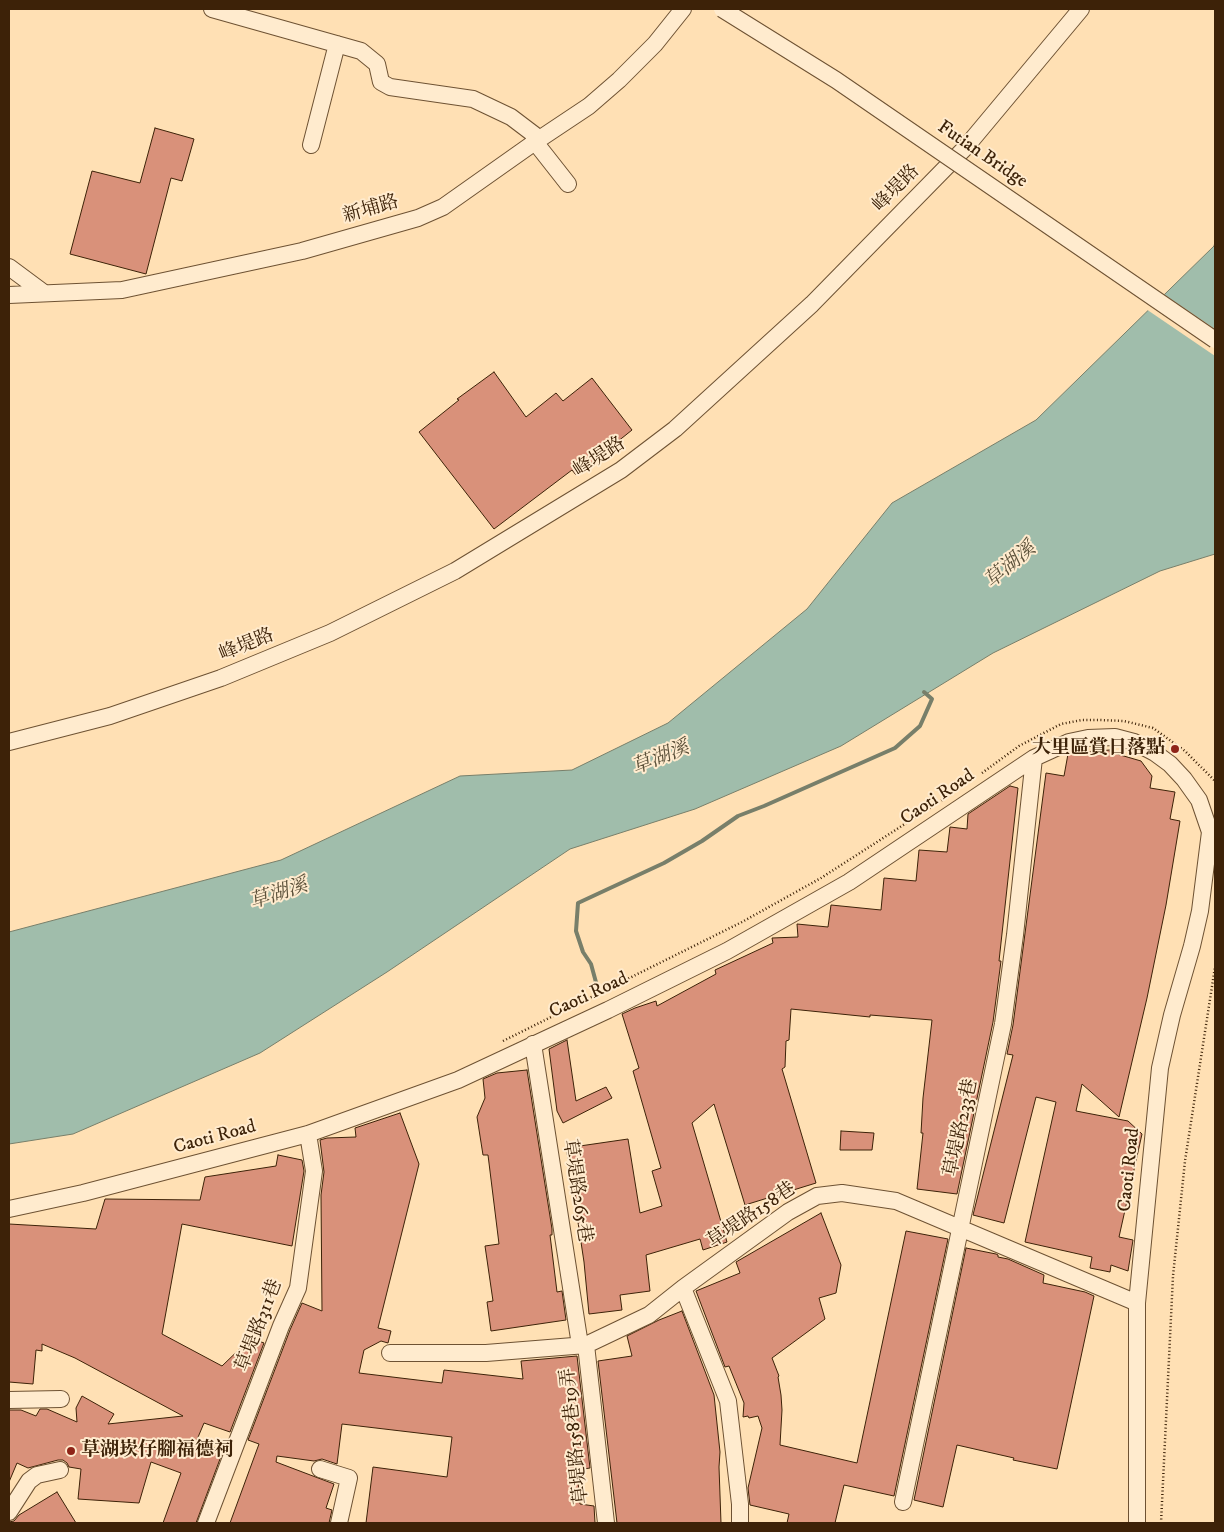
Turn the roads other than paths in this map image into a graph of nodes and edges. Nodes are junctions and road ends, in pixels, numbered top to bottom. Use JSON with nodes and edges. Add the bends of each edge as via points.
{"nodes":[{"id":1,"x":212,"y":9,"type":"edge"},
{"id":2,"x":683,"y":9,"type":"edge"},
{"id":3,"x":722,"y":9,"type":"edge"},
{"id":4,"x":1081,"y":9,"type":"edge"},
{"id":5,"x":337,"y":44,"type":"junction"},
{"id":6,"x":537,"y":140,"type":"junction"},
{"id":7,"x":311,"y":145,"type":"dead end"},
{"id":8,"x":568,"y":184,"type":"dead end"},
{"id":9,"x":9,"y":267,"type":"edge"},
{"id":10,"x":44,"y":294,"type":"junction"},
{"id":11,"x":9,"y":295,"type":"edge"},
{"id":12,"x":1215,"y":340,"type":"edge"},
{"id":13,"x":9,"y":742,"type":"edge"},
{"id":14,"x":1034,"y":758,"type":"junction"},
{"id":15,"x":533,"y":1044,"type":"junction"},
{"id":16,"x":308,"y":1134,"type":"junction"},
{"id":17,"x":9,"y":1209,"type":"edge"},
{"id":18,"x":961,"y":1229,"type":"junction"},
{"id":19,"x":683,"y":1288,"type":"junction"},
{"id":20,"x":1137,"y":1303,"type":"junction"},
{"id":21,"x":583,"y":1345,"type":"junction"},
{"id":22,"x":390,"y":1353,"type":"dead end"},
{"id":23,"x":61,"y":1399,"type":"dead end"},
{"id":24,"x":9,"y":1400,"type":"edge"},
{"id":25,"x":320,"y":1469,"type":"dead end"},
{"id":26,"x":60,"y":1470,"type":"dead end"},
{"id":27,"x":903,"y":1502,"type":"dead end"},
{"id":28,"x":9,"y":1512,"type":"edge"},
{"id":29,"x":206,"y":1523,"type":"edge"},
{"id":30,"x":339,"y":1523,"type":"edge"},
{"id":31,"x":606,"y":1523,"type":"edge"},
{"id":32,"x":740,"y":1523,"type":"edge"},
{"id":33,"x":1137,"y":1523,"type":"edge"}],
"edges":[{"from":1,"to":5,"type":"street"},
{"from":2,"to":6,"type":"street","name":"新埔路","via":[[655,44],[619,80],[589,106]]},
{"from":3,"to":12,"type":"street","name":"Futian Bridge","bridge":true,"via":[[836,80]]},
{"from":4,"to":13,"type":"street","name":"峰堤路","via":[[965,148],[812,304],[675,429],[621,470],[455,571],[330,633],[221,678],[110,716]]},
{"from":5,"to":6,"type":"street","via":[[361,51],[377,64],[381,82],[390,87],[473,99],[511,117]]},
{"from":5,"to":7,"type":"street"},
{"from":6,"to":8,"type":"street"},
{"from":6,"to":10,"type":"street","name":"新埔路","via":[[443,207],[418,218],[302,251],[122,290]]},
{"from":9,"to":10,"type":"street"},
{"from":10,"to":11,"type":"street","name":"新埔路"},
{"from":14,"to":15,"type":"street","name":"Caoti Road","via":[[849,882],[727,951]]},
{"from":14,"to":18,"type":"street","name":"草堤路233巷","via":[[1004,1024]]},
{"from":14,"to":20,"type":"street","name":"Caoti Road","via":[[1069,742],[1088,738],[1115,737],[1134,742],[1170,764],[1184,779],[1198,800],[1210,832],[1200,911],[1160,1068]]},
{"from":15,"to":16,"type":"street","name":"Caoti Road","via":[[458,1080]]},
{"from":15,"to":21,"type":"street","name":"草堤路265巷"},
{"from":16,"to":17,"type":"street","name":"Caoti Road"},
{"from":16,"to":29,"type":"street","name":"草堤路311巷","via":[[314,1171],[298,1288]]},
{"from":18,"to":19,"type":"street","name":"草堤路158巷","via":[[896,1201],[842,1193],[817,1196],[788,1212]]},
{"from":18,"to":20,"type":"street","name":"草堤路158巷"},
{"from":18,"to":27,"type":"street","name":"草堤路233巷"},
{"from":19,"to":21,"type":"street","name":"草堤路158巷","via":[[649,1315]]},
{"from":19,"to":32,"type":"street","via":[[728,1401]]},
{"from":20,"to":33,"type":"street","name":"Caoti Road"},
{"from":21,"to":22,"type":"street","name":"草堤路158巷","via":[[486,1353]]},
{"from":21,"to":31,"type":"street","name":"草堤路158巷19弄"},
{"from":23,"to":24,"type":"street"},
{"from":25,"to":30,"type":"street","via":[[349,1478]]},
{"from":26,"to":28,"type":"street","via":[[37,1476],[29,1482]]}]}
